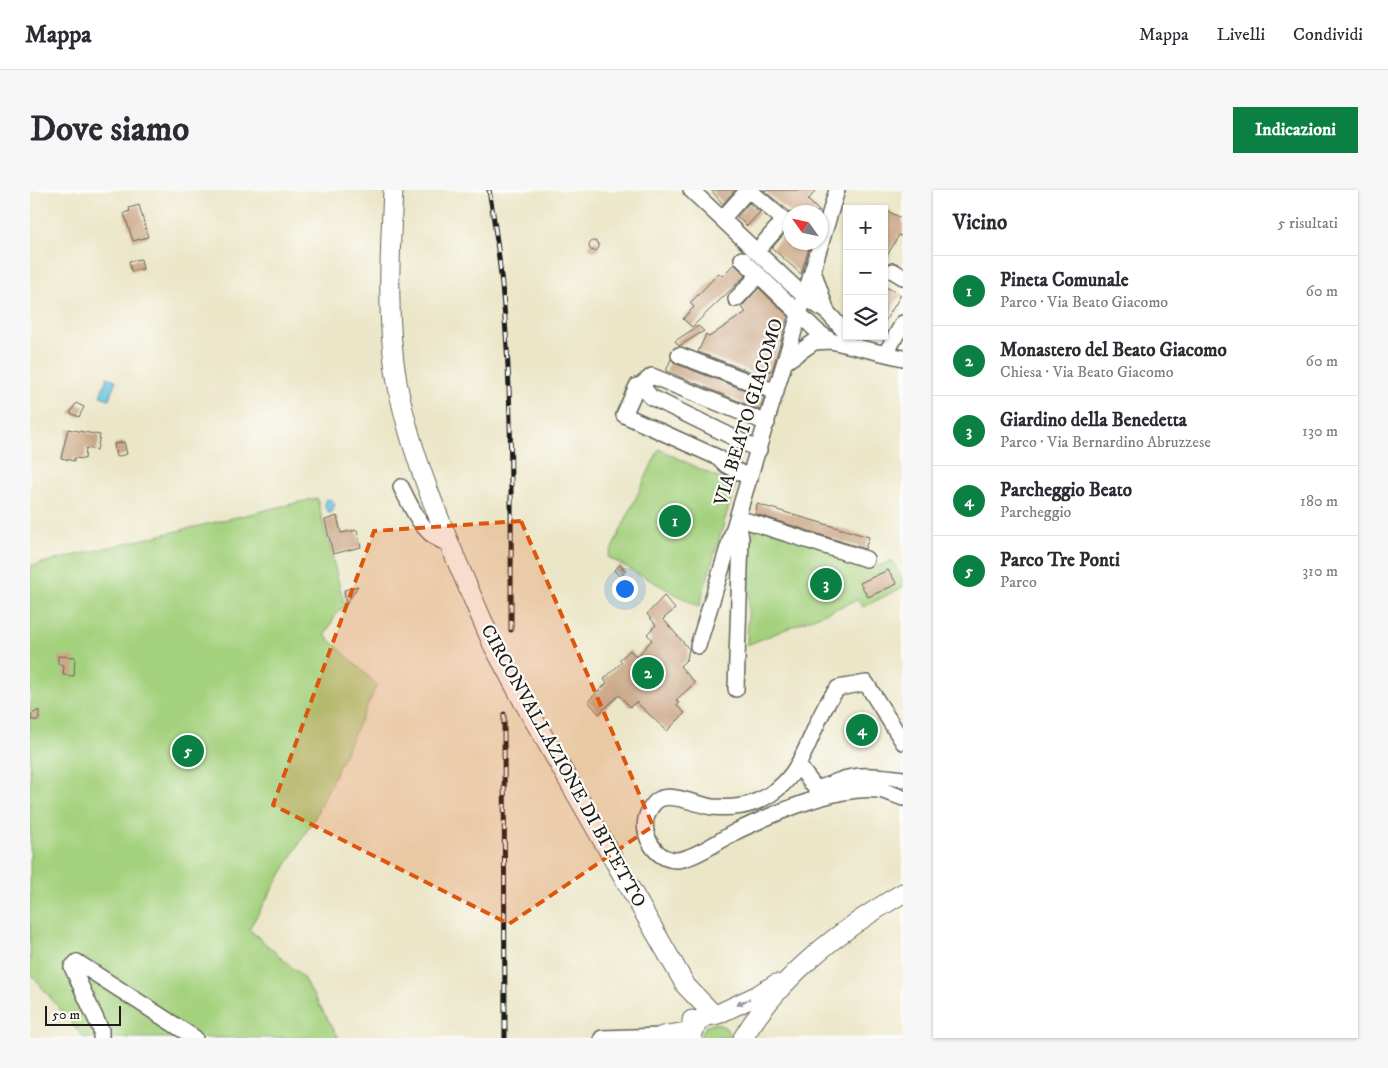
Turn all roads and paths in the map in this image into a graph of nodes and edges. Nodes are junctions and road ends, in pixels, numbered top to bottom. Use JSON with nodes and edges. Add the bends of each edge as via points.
{"nodes":[{"id":1,"x":393,"y":190,"type":"edge"},
{"id":2,"x":691,"y":190,"type":"edge"},
{"id":3,"x":749,"y":190,"type":"edge"},
{"id":4,"x":837,"y":190,"type":"edge"},
{"id":5,"x":828,"y":212,"type":"edge"},
{"id":6,"x":722,"y":219,"type":"junction"},
{"id":7,"x":783,"y":220,"type":"edge"},
{"id":8,"x":783,"y":227,"type":"edge"},
{"id":9,"x":814,"y":250,"type":"edge"},
{"id":10,"x":757,"y":251,"type":"junction"},
{"id":11,"x":742,"y":259,"type":"dead end"},
{"id":12,"x":813,"y":270,"type":"junction"},
{"id":13,"x":758,"y":275,"type":"junction"},
{"id":14,"x":805,"y":297,"type":"junction"},
{"id":15,"x":736,"y":299,"type":"dead end"},
{"id":16,"x":827,"y":312,"type":"junction"},
{"id":17,"x":800,"y":315,"type":"junction"},
{"id":18,"x":903,"y":323,"type":"edge"},
{"id":19,"x":843,"y":330,"type":"edge"},
{"id":20,"x":854,"y":340,"type":"edge"},
{"id":21,"x":831,"y":341,"type":"junction"},
{"id":22,"x":863,"y":347,"type":"junction"},
{"id":23,"x":886,"y":353,"type":"junction"},
{"id":24,"x":679,"y":356,"type":"dead end"},
{"id":25,"x":903,"y":358,"type":"edge"},
{"id":26,"x":785,"y":362,"type":"junction"},
{"id":27,"x":641,"y":384,"type":"junction"},
{"id":28,"x":776,"y":392,"type":"junction"},
{"id":29,"x":767,"y":423,"type":"junction"},
{"id":30,"x":758,"y":450,"type":"junction"},
{"id":31,"x":750,"y":478,"type":"junction"},
{"id":32,"x":401,"y":487,"type":"dead end"},
{"id":33,"x":738,"y":518,"type":"junction"},
{"id":34,"x":450,"y":544,"type":"junction"},
{"id":35,"x":866,"y":559,"type":"dead end"},
{"id":36,"x":698,"y":646,"type":"dead end"},
{"id":37,"x":736,"y":689,"type":"dead end"},
{"id":38,"x":903,"y":742,"type":"edge"},
{"id":39,"x":798,"y":764,"type":"junction"},
{"id":40,"x":903,"y":779,"type":"edge"},
{"id":41,"x":903,"y":798,"type":"edge"},
{"id":42,"x":903,"y":893,"type":"edge"},
{"id":43,"x":798,"y":970,"type":"junction"},
{"id":44,"x":686,"y":986,"type":"junction"},
{"id":45,"x":715,"y":1014,"type":"junction"},
{"id":46,"x":662,"y":1036,"type":"joint"},
{"id":47,"x":688,"y":1036,"type":"edge"},
{"id":48,"x":102,"y":1038,"type":"edge"},
{"id":49,"x":195,"y":1038,"type":"edge"},
{"id":50,"x":602,"y":1038,"type":"edge"},
{"id":51,"x":742,"y":1038,"type":"edge"}],
"edges":[{"from":1,"to":34,"type":"main road","name":"CIRCONVALLAZIONE DI BITETTO","via":[[392,339],[397,380],[405,421]]},
{"from":2,"to":6,"type":"street"},
{"from":3,"to":6,"type":"street"},
{"from":3,"to":7,"type":"street"},
{"from":4,"to":5,"type":"street","name":"VIA BEATO GIACOMO"},
{"from":6,"to":10,"type":"street"},
{"from":8,"to":10,"type":"street"},
{"from":9,"to":12,"type":"street","name":"VIA BEATO GIACOMO"},
{"from":10,"to":14,"type":"street"},
{"from":11,"to":13,"type":"street"},
{"from":12,"to":14,"type":"street","name":"VIA BEATO GIACOMO"},
{"from":12,"to":16,"type":"street"},
{"from":13,"to":15,"type":"street"},
{"from":13,"to":17,"type":"street"},
{"from":14,"to":16,"type":"street"},
{"from":14,"to":17,"type":"street","name":"VIA BEATO GIACOMO"},
{"from":16,"to":19,"type":"street"},
{"from":17,"to":21,"type":"street"},
{"from":17,"to":26,"type":"street","name":"VIA BEATO GIACOMO"},
{"from":18,"to":23,"type":"street"},
{"from":20,"to":22,"type":"street"},
{"from":21,"to":22,"type":"street"},
{"from":21,"to":26,"type":"street","via":[[814,342]]},
{"from":22,"to":23,"type":"street"},
{"from":23,"to":25,"type":"street"},
{"from":24,"to":28,"type":"street"},
{"from":26,"to":28,"type":"street","name":"VIA BEATO GIACOMO"},
{"from":27,"to":29,"type":"street","via":[[652,376]]},
{"from":27,"to":30,"type":"street","via":[[652,397]]},
{"from":27,"to":31,"type":"street","via":[[624,414],[719,458]]},
{"from":28,"to":29,"type":"street","name":"VIA BEATO GIACOMO"},
{"from":29,"to":30,"type":"street","name":"VIA BEATO GIACOMO"},
{"from":30,"to":31,"type":"street","name":"VIA BEATO GIACOMO"},
{"from":31,"to":33,"type":"street","name":"VIA BEATO GIACOMO"},
{"from":32,"to":34,"type":"street","via":[[424,528],[436,540]]},
{"from":33,"to":35,"type":"street"},
{"from":33,"to":36,"type":"street","name":"VIA BEATO GIACOMO"},
{"from":33,"to":37,"type":"street","via":[[741,539]]},
{"from":34,"to":44,"type":"main road","name":"CIRCONVALLAZIONE DI BITETTO","bridge":true,"via":[[493,645]]},
{"from":38,"to":39,"type":"street","via":[[866,683],[838,688],[825,705],[811,742]]},
{"from":39,"to":40,"type":"street","via":[[816,789],[860,777]]},
{"from":39,"to":41,"type":"street","via":[[787,781],[769,795],[734,808],[660,799],[644,820],[644,832],[662,856],[672,860],[683,859],[738,830],[830,796],[854,790],[879,790]]},
{"from":42,"to":43,"type":"main road","via":[[836,937]]},
{"from":43,"to":45,"type":"main road","one_way":true,"via":[[756,996]]},
{"from":43,"to":51,"type":"main road","via":[[765,1003]]},
{"from":44,"to":45,"type":"main road"},
{"from":44,"to":47,"type":"main road"},
{"from":45,"to":47,"type":"main road","via":[[704,1017]]},
{"from":45,"to":51,"type":"main road","via":[[735,1022]]},
{"from":46,"to":47,"type":"main road"},
{"from":46,"to":50,"type":"street"},
{"from":48,"to":49,"type":"street","via":[[72,967],[77,962]]}]}
